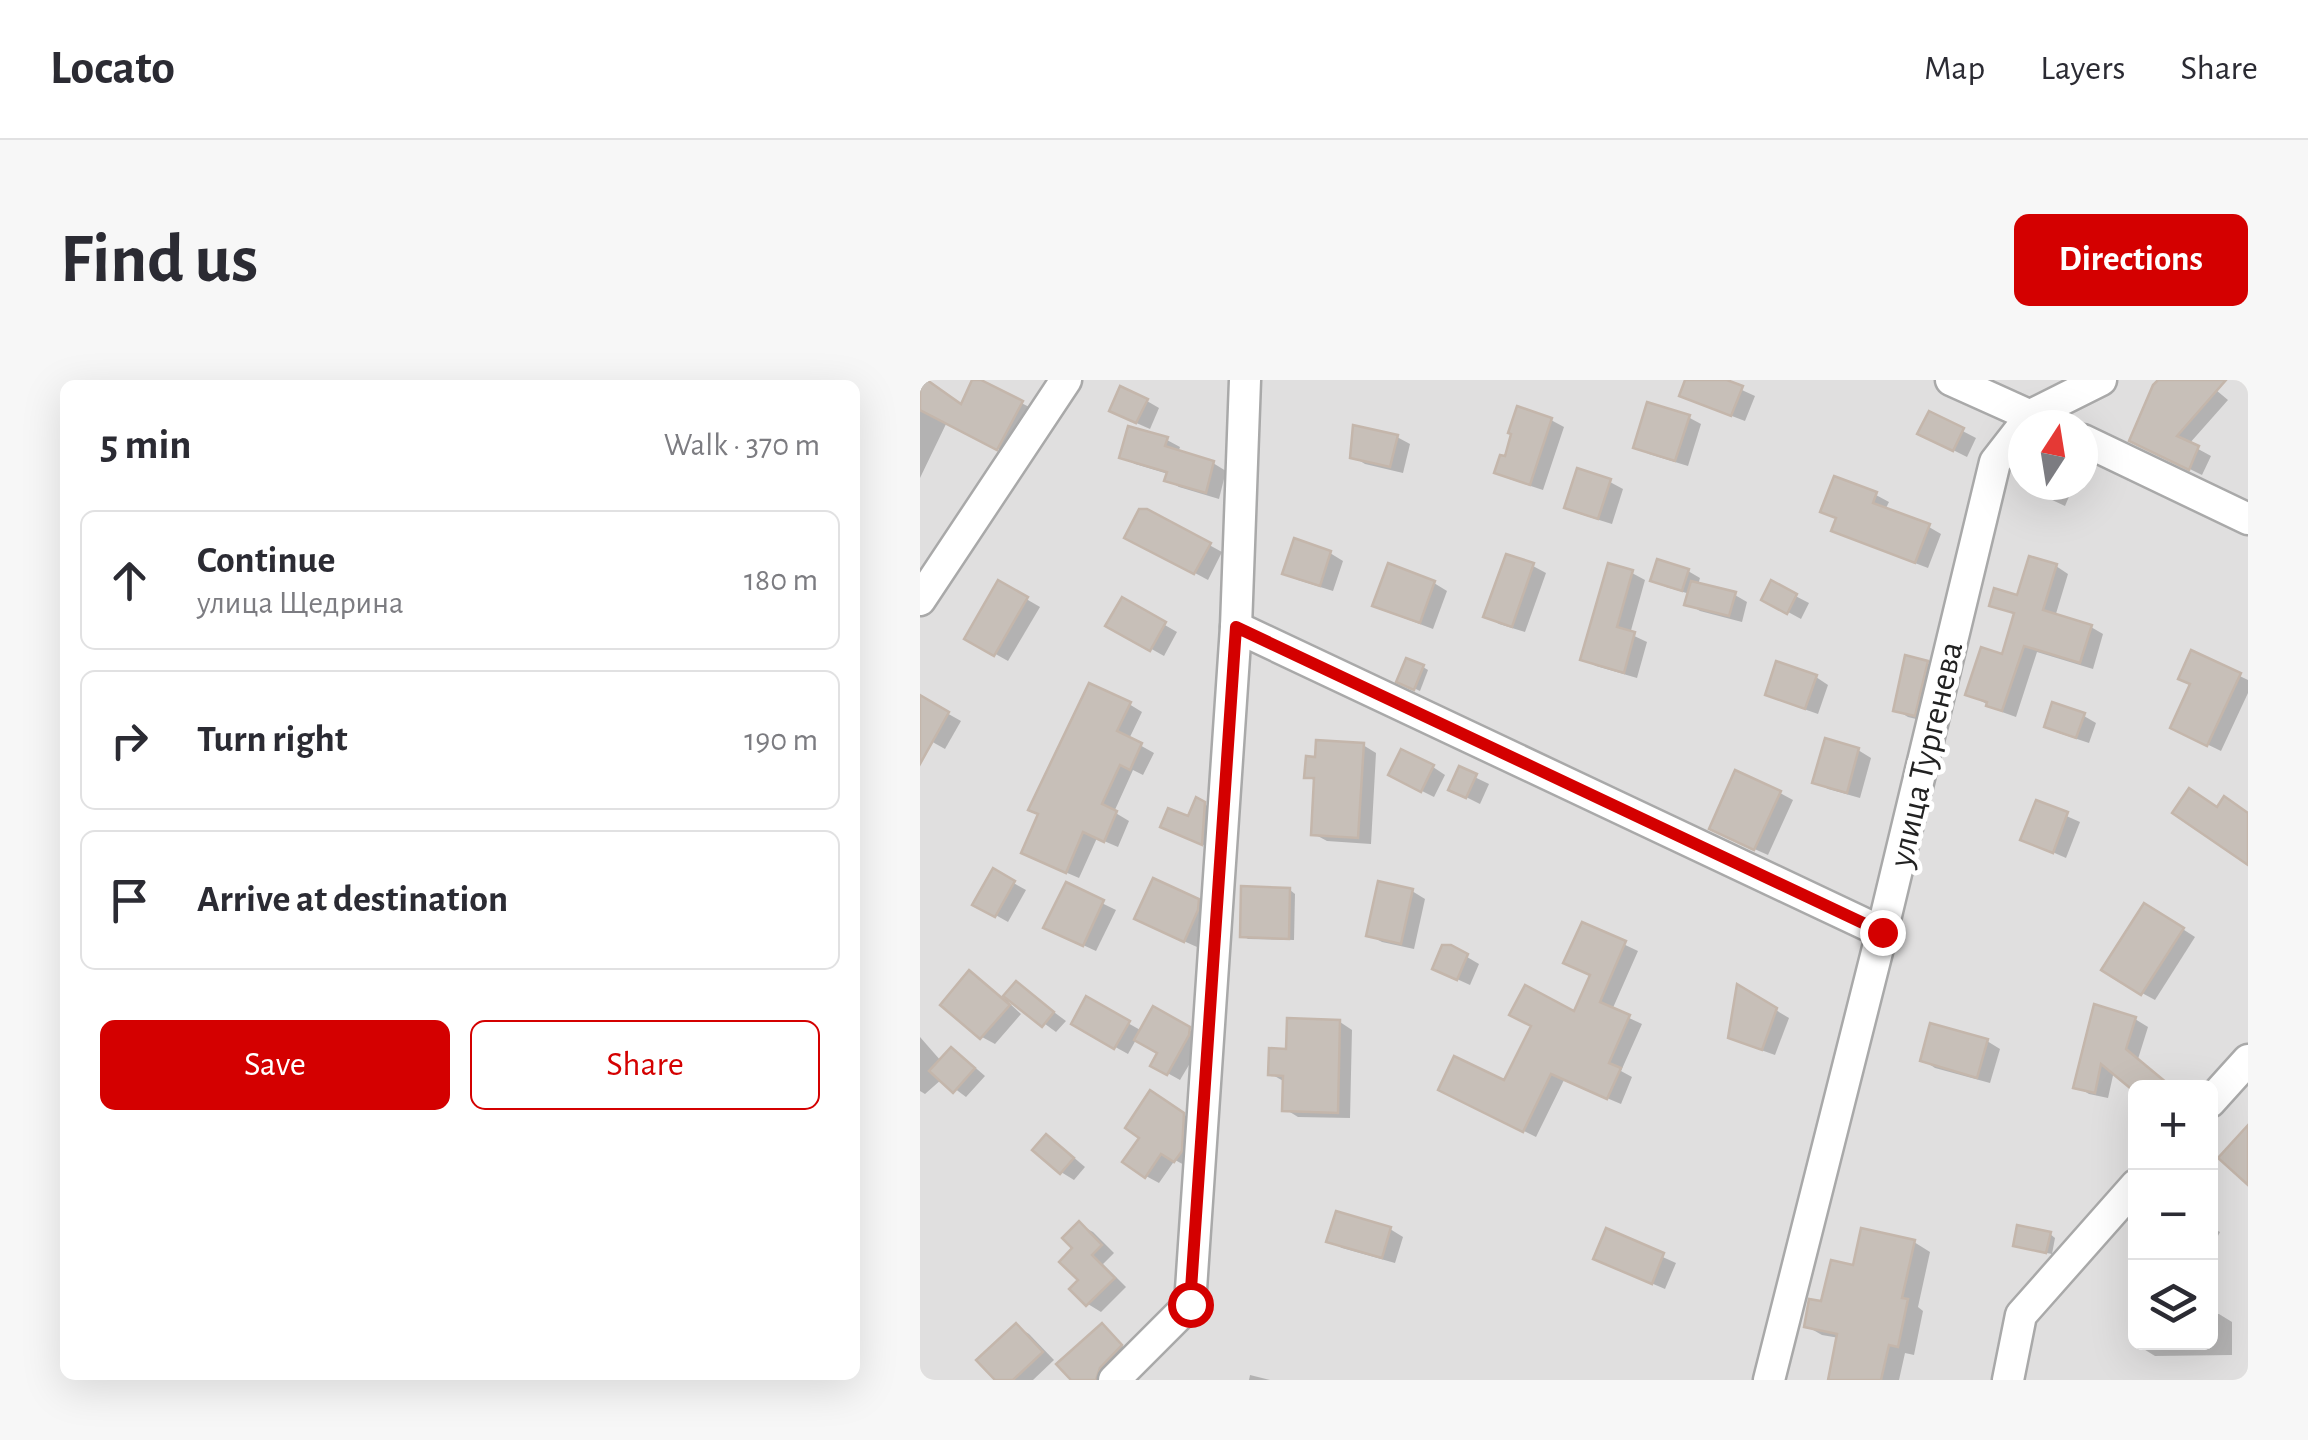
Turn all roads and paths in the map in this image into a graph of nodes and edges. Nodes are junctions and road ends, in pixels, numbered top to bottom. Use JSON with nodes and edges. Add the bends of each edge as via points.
{"nodes":[{"id":1,"x":1066,"y":380,"type":"edge"},
{"id":2,"x":1244,"y":380,"type":"edge"},
{"id":3,"x":1950,"y":380,"type":"edge"},
{"id":4,"x":2101,"y":380,"type":"edge"},
{"id":5,"x":2008,"y":410,"type":"edge"},
{"id":6,"x":2053,"y":410,"type":"edge"},
{"id":7,"x":2098,"y":447,"type":"edge"},
{"id":8,"x":2008,"y":448,"type":"edge"},
{"id":9,"x":2248,"y":520,"type":"edge"},
{"id":10,"x":920,"y":600,"type":"edge"},
{"id":11,"x":1236,"y":627,"type":"junction"},
{"id":12,"x":1882,"y":932,"type":"junction"},
{"id":13,"x":2248,"y":1060,"type":"edge"},
{"id":14,"x":2218,"y":1093,"type":"edge"},
{"id":15,"x":2128,"y":1194,"type":"edge"},
{"id":16,"x":1114,"y":1380,"type":"edge"},
{"id":17,"x":1769,"y":1380,"type":"edge"},
{"id":18,"x":2008,"y":1380,"type":"edge"}],
"edges":[{"from":1,"to":10,"type":"street"},
{"from":2,"to":11,"type":"street"},
{"from":3,"to":5,"type":"street"},
{"from":4,"to":6,"type":"street"},
{"from":7,"to":9,"type":"street"},
{"from":8,"to":12,"type":"street","name":"улица Тургенева","via":[[1995,462]]},
{"from":11,"to":12,"type":"street"},
{"from":11,"to":16,"type":"street","via":[[1190,1304]]},
{"from":12,"to":17,"type":"street","name":"улица Тургенева"},
{"from":13,"to":14,"type":"street"},
{"from":15,"to":18,"type":"street","via":[[2021,1315]]}]}
